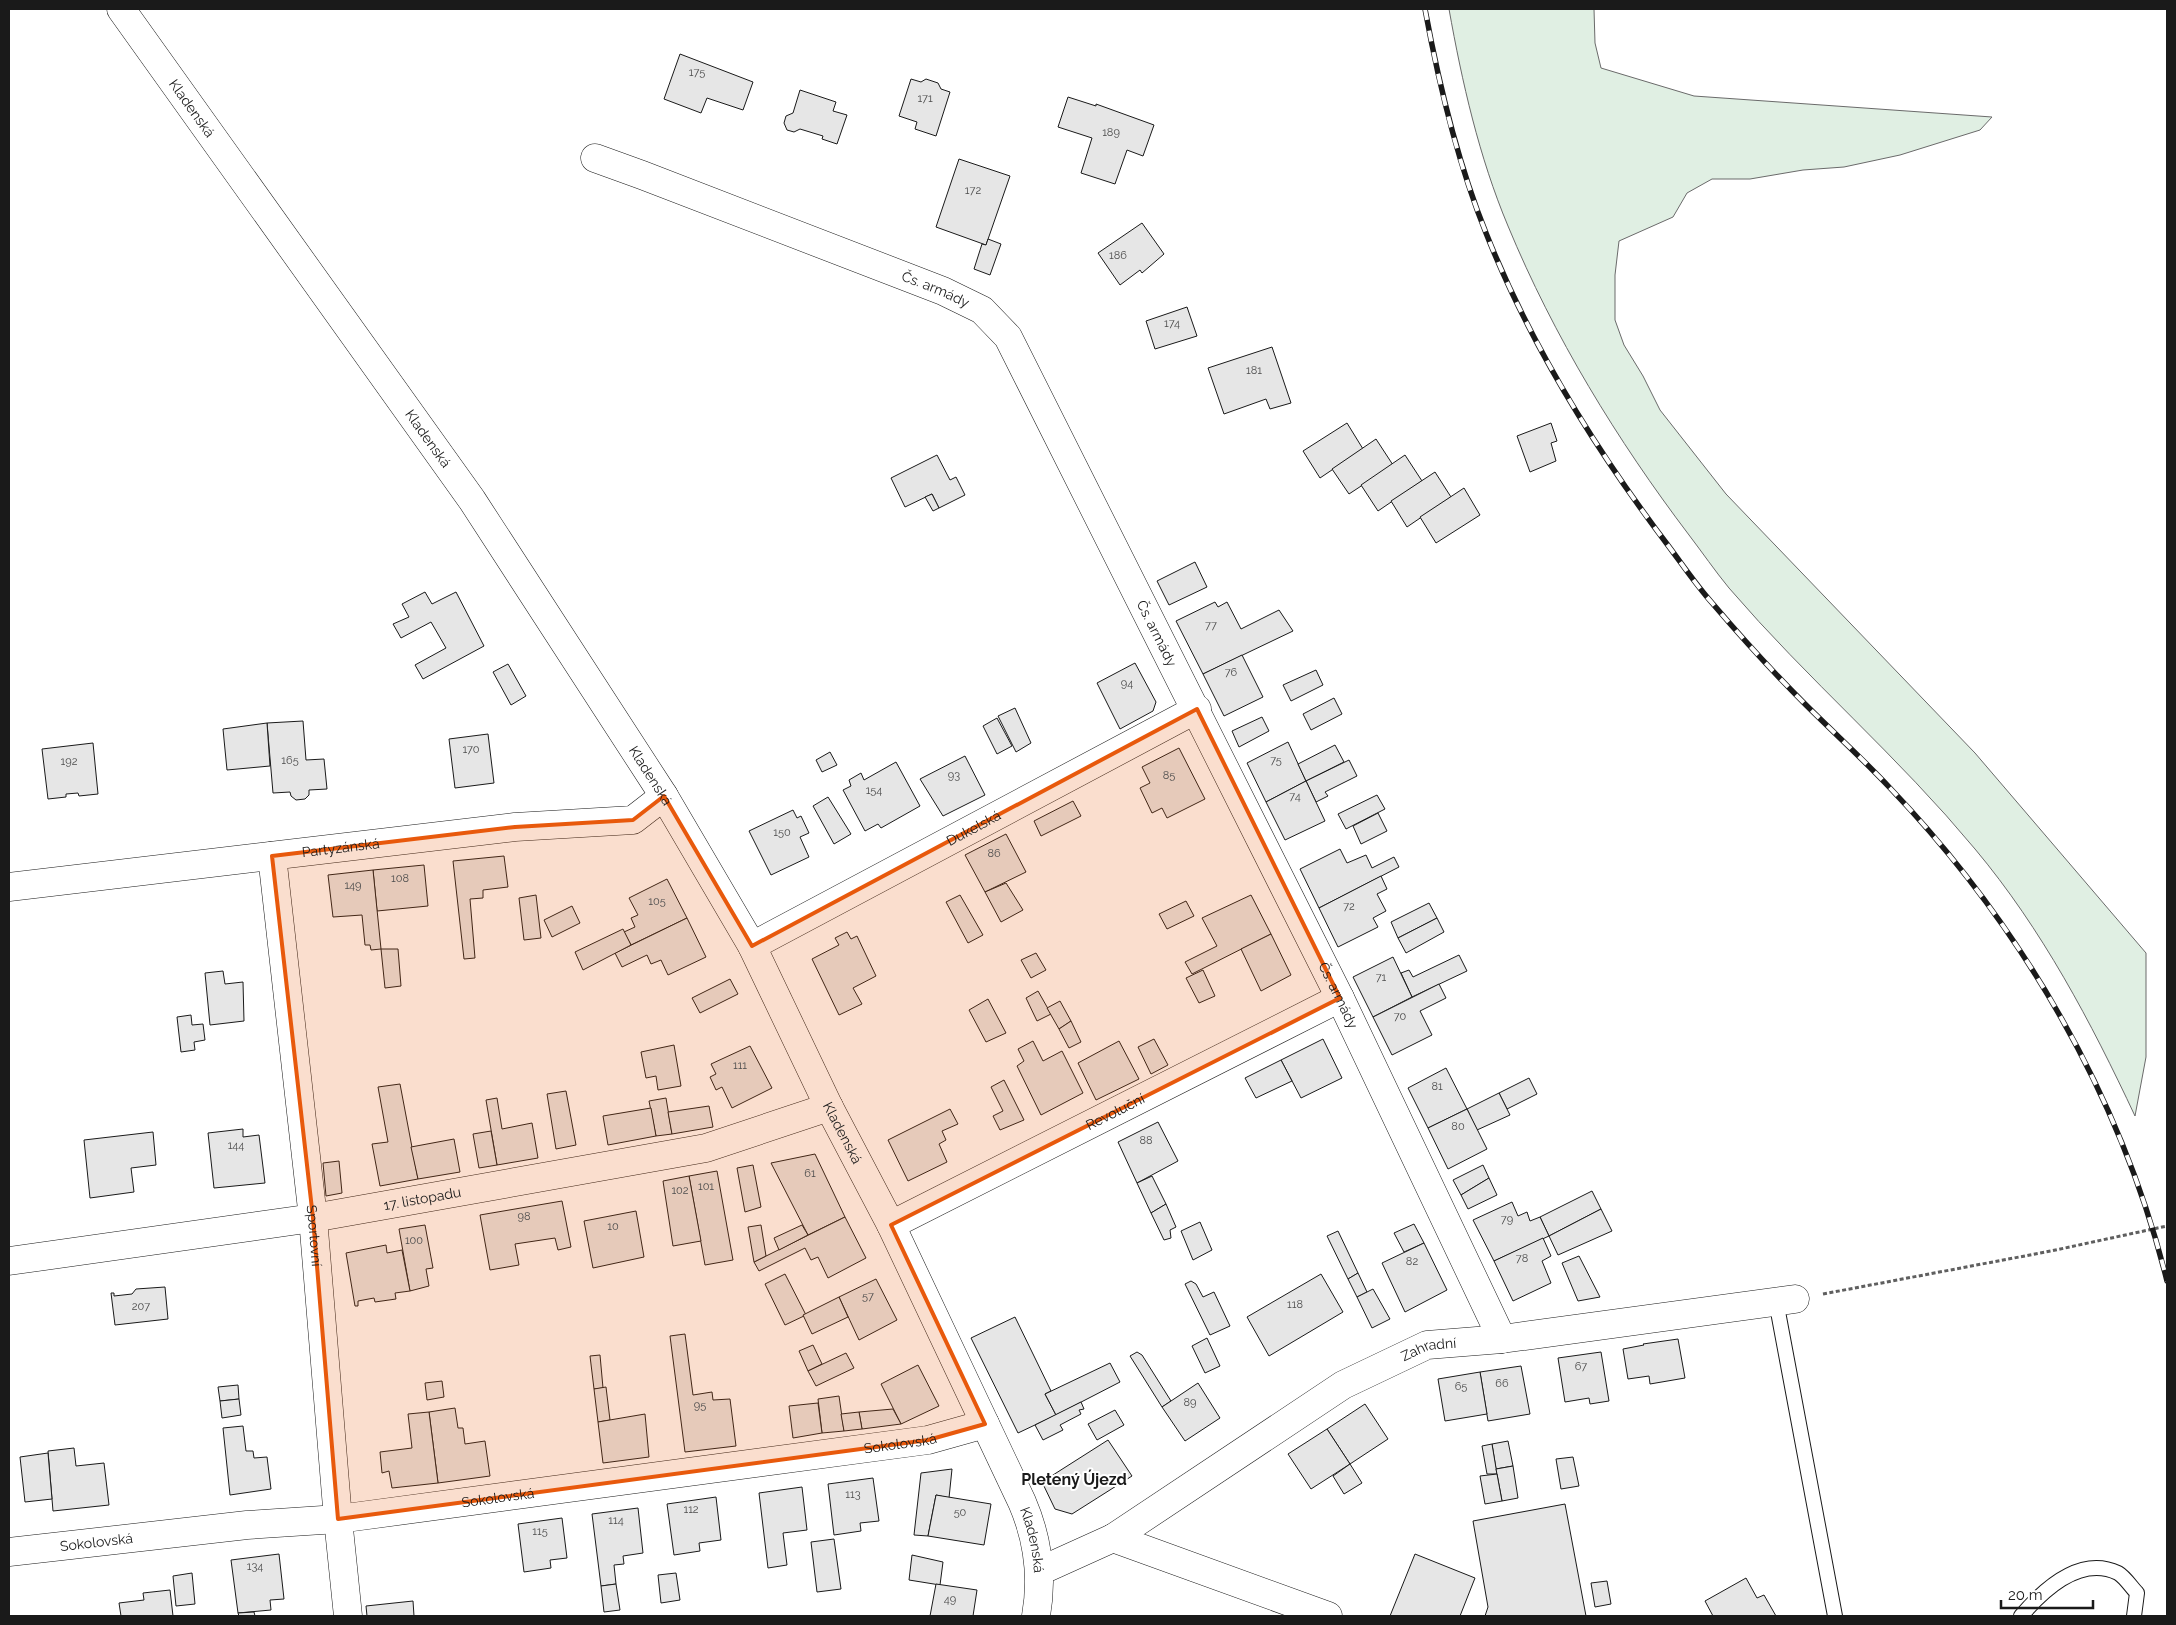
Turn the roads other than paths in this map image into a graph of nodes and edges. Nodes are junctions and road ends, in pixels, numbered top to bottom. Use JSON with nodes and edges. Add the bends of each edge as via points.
{"nodes":[{"id":1,"x":121,"y":9,"type":"edge"},
{"id":2,"x":595,"y":158,"type":"dead end"},
{"id":3,"x":1197,"y":709,"type":"junction"},
{"id":4,"x":664,"y":796,"type":"junction"},
{"id":5,"x":272,"y":856,"type":"junction"},
{"id":6,"x":9,"y":887,"type":"edge"},
{"id":7,"x":752,"y":946,"type":"junction"},
{"id":8,"x":1340,"y":998,"type":"junction"},
{"id":9,"x":829,"y":1107,"type":"junction"},
{"id":10,"x":314,"y":1218,"type":"junction"},
{"id":11,"x":891,"y":1225,"type":"junction"},
{"id":12,"x":9,"y":1261,"type":"edge"},
{"id":13,"x":1786,"y":1300,"type":"joint"},
{"id":14,"x":1502,"y":1339,"type":"junction"},
{"id":15,"x":986,"y":1424,"type":"junction"},
{"id":16,"x":338,"y":1519,"type":"junction"},
{"id":17,"x":1113,"y":1538,"type":"junction"},
{"id":18,"x":9,"y":1552,"type":"edge"},
{"id":19,"x":1040,"y":1571,"type":"junction"},
{"id":20,"x":348,"y":1616,"type":"edge"},
{"id":21,"x":1036,"y":1616,"type":"edge"},
{"id":22,"x":1328,"y":1616,"type":"edge"},
{"id":23,"x":1835,"y":1616,"type":"edge"},
{"id":24,"x":2021,"y":1616,"type":"edge"},
{"id":25,"x":2134,"y":1616,"type":"edge"}],
"edges":[{"from":1,"to":4,"type":"street","name":"Kladenská","via":[[472,500]]},
{"from":2,"to":3,"type":"street","name":"Čs. armády","via":[[943,291],[982,310],[1008,337]]},
{"from":3,"to":7,"type":"street","name":"Dukelská"},
{"from":3,"to":8,"type":"street","name":"Čs. armády"},
{"from":4,"to":5,"type":"street","name":"Partyzánská","via":[[633,820],[515,827]]},
{"from":4,"to":7,"type":"street","name":"Kladenská"},
{"from":5,"to":6,"type":"street","name":"Partyzánská"},
{"from":5,"to":10,"type":"street","name":"Sportovní"},
{"from":7,"to":9,"type":"street","name":"Kladenská"},
{"from":8,"to":11,"type":"street","name":"Revoluční"},
{"from":8,"to":14,"type":"street","name":"Čs. armády"},
{"from":9,"to":10,"type":"street","name":"17. listopadu","via":[[706,1148]]},
{"from":9,"to":11,"type":"street","name":"Kladenská"},
{"from":10,"to":12,"type":"street","name":"17. listopadu"},
{"from":10,"to":16,"type":"street","name":"Sportovní"},
{"from":11,"to":15,"type":"street","name":"Kladenská"},
{"from":13,"to":14,"type":"street","name":"Zahradní"},
{"from":13,"to":23,"type":"lane"},
{"from":14,"to":17,"type":"street","name":"Zahradní","via":[[1427,1345],[1343,1385]]},
{"from":15,"to":16,"type":"street","name":"Sokolovská","via":[[928,1440]]},
{"from":15,"to":19,"type":"street","name":"Kladenská","via":[[1029,1518]]},
{"from":16,"to":18,"type":"street","name":"Sokolovská","via":[[247,1525]]},
{"from":16,"to":20,"type":"street","name":"Sportovní"},
{"from":17,"to":19,"type":"street","name":"Zahradní"},
{"from":17,"to":22,"type":"street"},
{"from":19,"to":21,"type":"street","name":"Kladenská"},
{"from":24,"to":25,"type":"lane","via":[[2036,1599],[2068,1574],[2091,1567],[2119,1574],[2136,1593]]}]}
